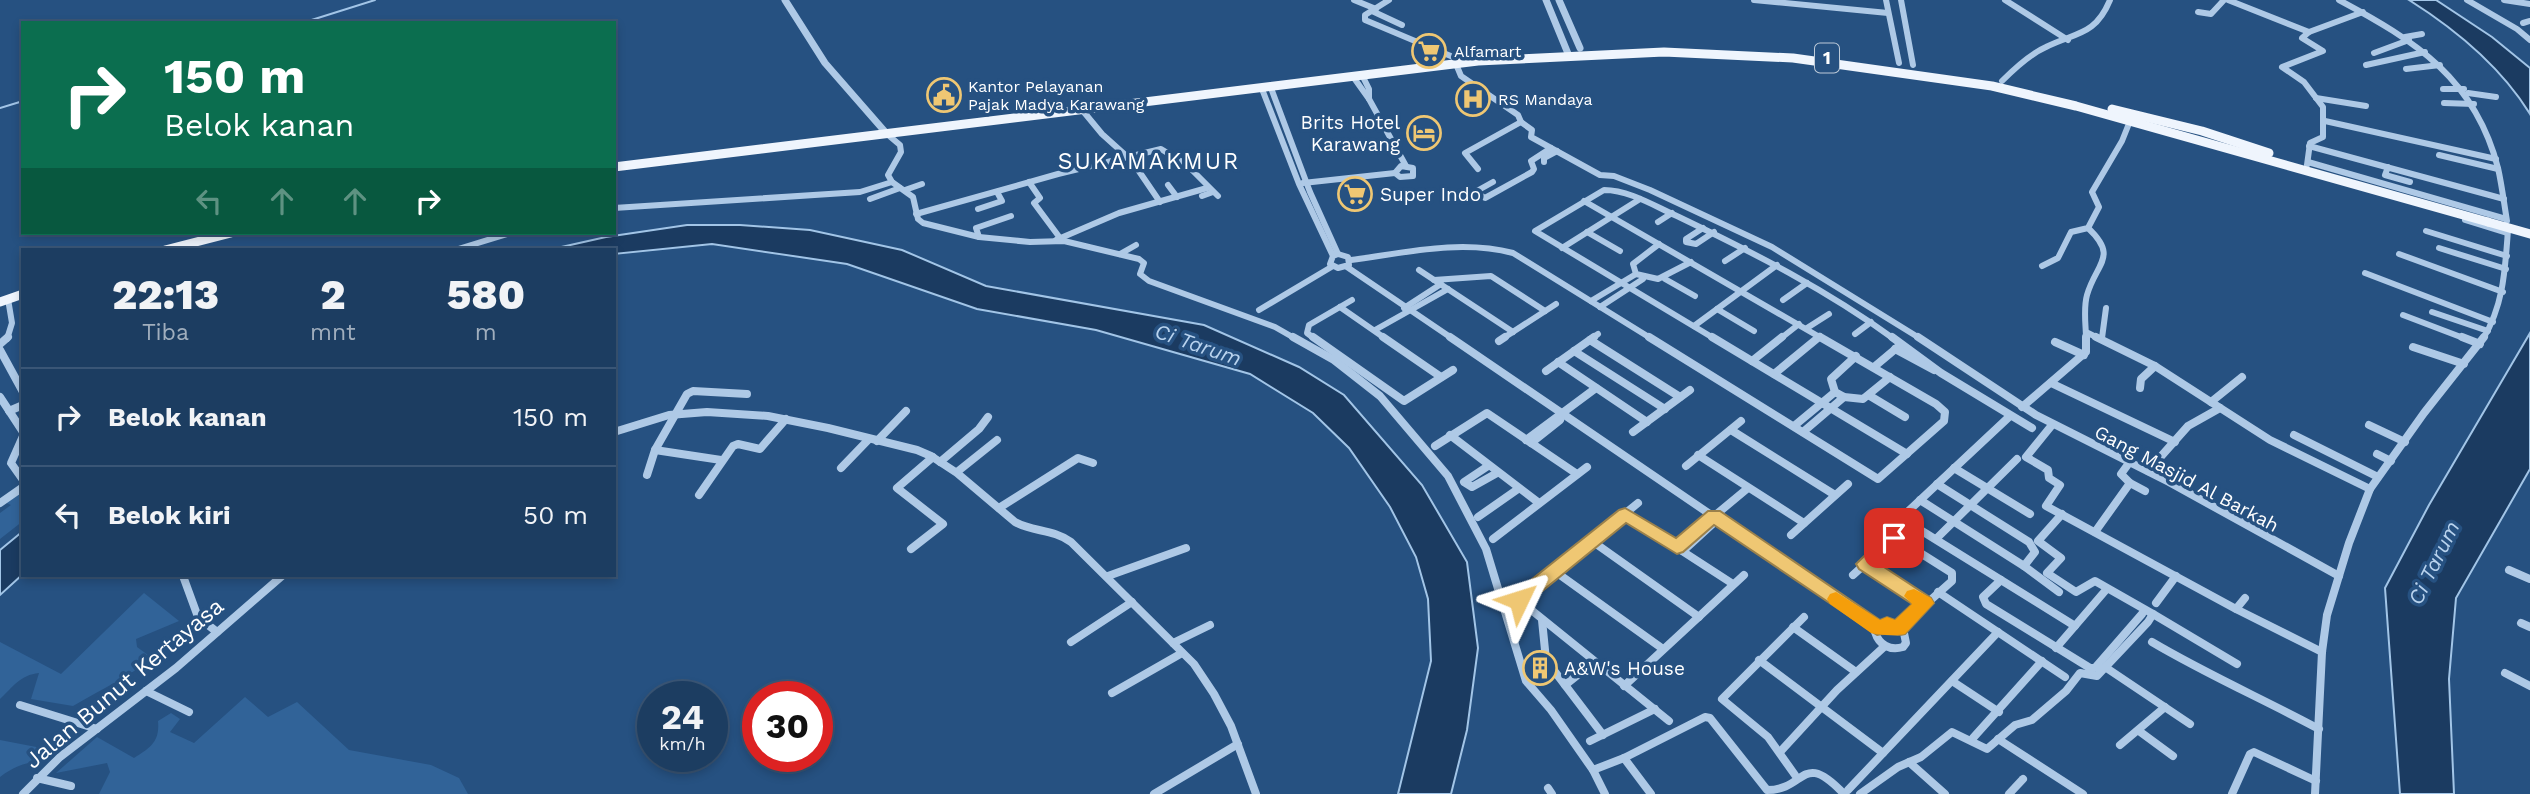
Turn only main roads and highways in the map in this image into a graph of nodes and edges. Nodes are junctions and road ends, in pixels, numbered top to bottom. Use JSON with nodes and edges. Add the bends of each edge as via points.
{"nodes":[{"id":1,"x":1568,"y":54,"type":"junction"},
{"id":2,"x":2190,"y":128,"type":"junction"},
{"id":3,"x":2181,"y":136,"type":"junction"},
{"id":4,"x":2219,"y":136,"type":"junction"},
{"id":5,"x":2218,"y":147,"type":"junction"},
{"id":6,"x":616,"y":167,"type":"edge"},
{"id":7,"x":2489,"y":220,"type":"junction"},
{"id":8,"x":2530,"y":232,"type":"edge"},
{"id":9,"x":223,"y":235,"type":"edge"},
{"id":10,"x":173,"y":248,"type":"edge"},
{"id":11,"x":21,"y":295,"type":"edge"},
{"id":12,"x":4,"y":301,"type":"edge"}],
"edges":[{"from":1,"to":2,"type":"main road","number":"1","via":[[1711,48],[1873,62],[1990,80]]},
{"from":1,"to":3,"type":"main road","number":"1","via":[[1678,52],[1818,61],[1977,83]]},
{"from":1,"to":6,"type":"main road","number":"1","via":[[1461,63],[1085,115]]},
{"from":2,"to":3,"type":"main road","via":[[2195,134]]},
{"from":2,"to":4,"type":"main road","number":"1"},
{"from":3,"to":5,"type":"main road","number":"1"},
{"from":4,"to":5,"type":"main road","via":[[2204,138]]},
{"from":4,"to":7,"type":"main road","number":"1"},
{"from":5,"to":7,"type":"main road","number":"1"},
{"from":7,"to":8,"type":"main road","number":"1","bridge":true},
{"from":9,"to":10,"type":"main road"},
{"from":11,"to":12,"type":"main road"}]}
